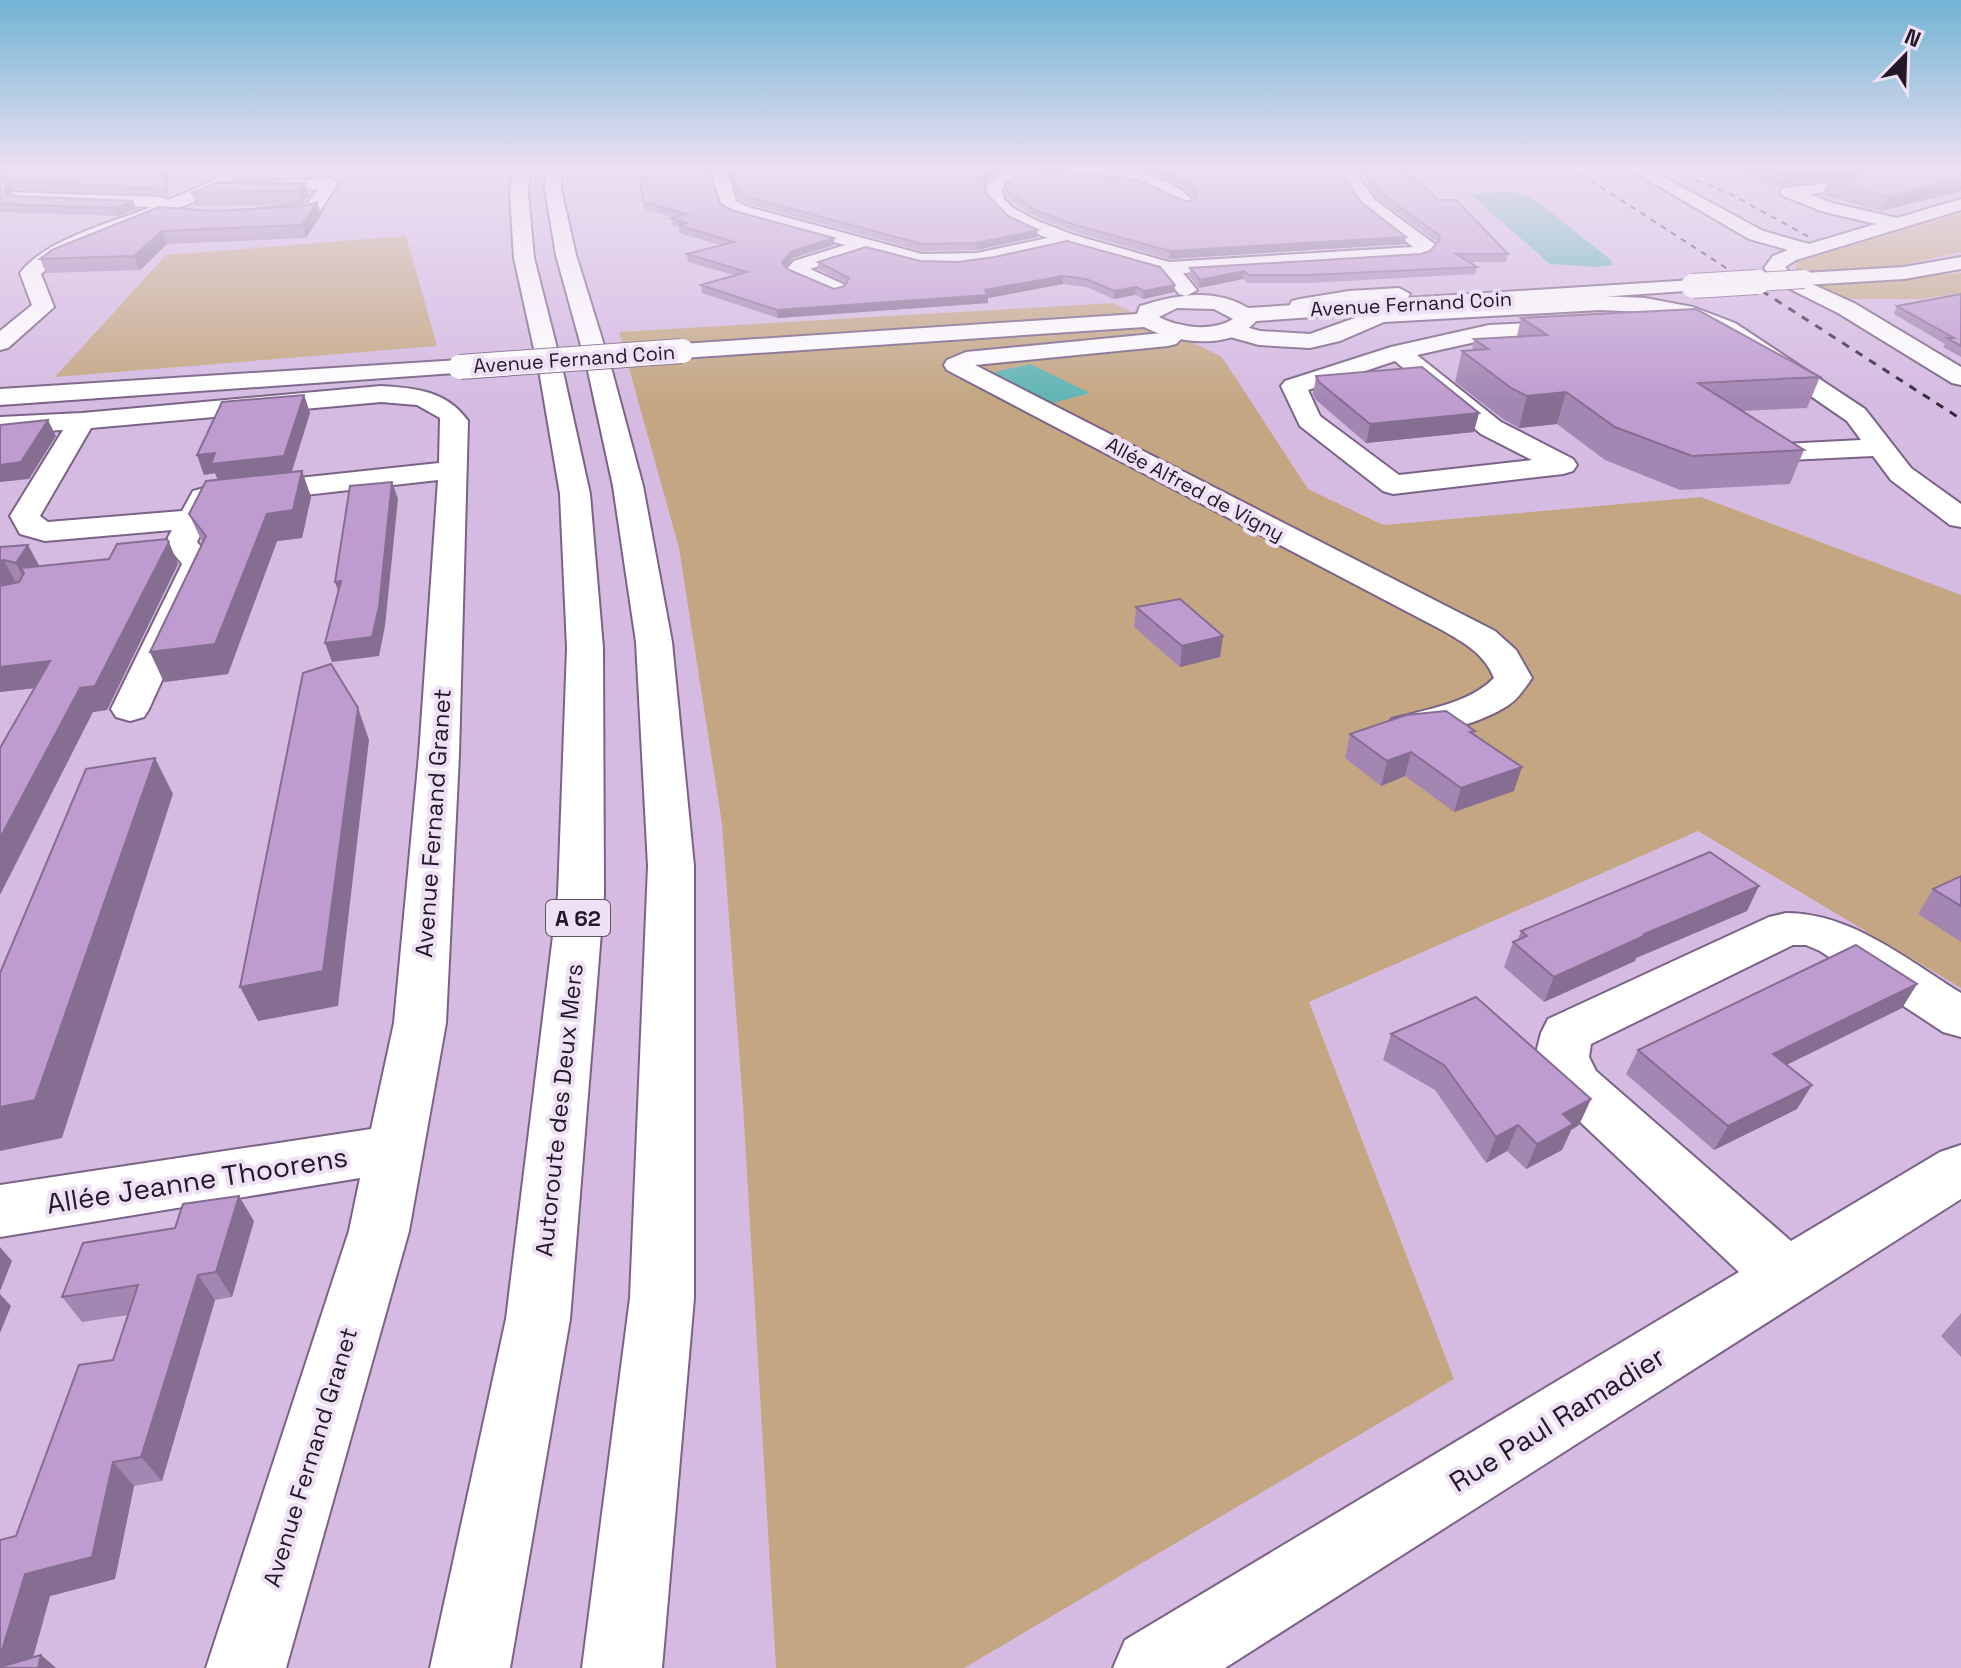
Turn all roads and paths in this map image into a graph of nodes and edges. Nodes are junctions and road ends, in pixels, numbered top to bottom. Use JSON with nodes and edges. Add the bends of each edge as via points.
{"nodes":[{"id":1,"x":73,"y":245,"type":"edge"},
{"id":2,"x":523,"y":245,"type":"edge"},
{"id":3,"x":564,"y":245,"type":"edge"},
{"id":4,"x":866,"y":245,"type":"joint"},
{"id":5,"x":1044,"y":245,"type":"edge"},
{"id":6,"x":1087,"y":245,"type":"edge"},
{"id":7,"x":1426,"y":245,"type":"edge"},
{"id":8,"x":1791,"y":245,"type":"edge"},
{"id":9,"x":1827,"y":245,"type":"edge"},
{"id":10,"x":1810,"y":250,"type":"junction"},
{"id":11,"x":1961,"y":263,"type":"edge"},
{"id":12,"x":1168,"y":268,"type":"junction"},
{"id":13,"x":1644,"y":276,"type":"dead end"},
{"id":14,"x":836,"y":288,"type":"edge"},
{"id":15,"x":1203,"y":302,"type":"junction"},
{"id":16,"x":1298,"y":310,"type":"junction"},
{"id":17,"x":1461,"y":311,"type":"junction"},
{"id":18,"x":1155,"y":312,"type":"junction"},
{"id":19,"x":1237,"y":322,"type":"junction"},
{"id":20,"x":1671,"y":323,"type":"edge"},
{"id":21,"x":1178,"y":331,"type":"junction"},
{"id":22,"x":1489,"y":332,"type":"junction"},
{"id":23,"x":0,"y":343,"type":"edge"},
{"id":24,"x":1399,"y":352,"type":"junction"},
{"id":25,"x":1957,"y":373,"type":"edge"},
{"id":26,"x":0,"y":397,"type":"edge"},
{"id":27,"x":0,"y":425,"type":"edge"},
{"id":28,"x":93,"y":434,"type":"junction"},
{"id":29,"x":1881,"y":447,"type":"junction"},
{"id":30,"x":1766,"y":453,"type":"edge"},
{"id":31,"x":454,"y":470,"type":"junction"},
{"id":32,"x":1961,"y":518,"type":"edge"},
{"id":33,"x":192,"y":519,"type":"junction"},
{"id":34,"x":130,"y":709,"type":"dead end"},
{"id":35,"x":1406,"y":727,"type":"edge"},
{"id":36,"x":1961,"y":1018,"type":"edge"},
{"id":37,"x":395,"y":1149,"type":"junction"},
{"id":38,"x":1961,"y":1169,"type":"edge"},
{"id":39,"x":0,"y":1211,"type":"edge"},
{"id":40,"x":1786,"y":1276,"type":"junction"},
{"id":41,"x":246,"y":1668,"type":"edge"},
{"id":42,"x":470,"y":1668,"type":"edge"},
{"id":43,"x":622,"y":1668,"type":"edge"},
{"id":44,"x":1153,"y":1668,"type":"edge"}],
"edges":[{"from":1,"to":23,"type":"main road","via":[[30,273],[43,307]]},
{"from":2,"to":42,"type":"main road","name":"Autoroute des Deux Mers","number":"A 62","via":[[575,494],[585,648],[581,895],[538,1319]]},
{"from":3,"to":43,"type":"main road","via":[[600,371],[636,532],[654,642],[671,866],[662,1298]]},
{"from":4,"to":5,"type":"main road","via":[[945,263]]},
{"from":4,"to":14,"type":"main road","via":[[796,270]]},
{"from":6,"to":12,"type":"main road"},
{"from":7,"to":12,"type":"main road","via":[[1419,253]]},
{"from":8,"to":10,"type":"main road"},
{"from":9,"to":10,"type":"main road"},
{"from":10,"to":25,"type":"main road","via":[[1774,268],[1785,279]]},
{"from":11,"to":16,"type":"main road","name":"Avenue Fernand Coin","bridge":true,"via":[[1904,273]]},
{"from":12,"to":15,"type":"main road","via":[[1191,296]]},
{"from":12,"to":18,"type":"main road","via":[[1153,279],[1165,298]]},
{"from":13,"to":16,"type":"main road","via":[[1349,297]]},
{"from":15,"to":18,"type":"main road","name":"Avenue Fernand Coin"},
{"from":15,"to":19,"type":"main road","via":[[1228,307]]},
{"from":16,"to":19,"type":"main road","name":"Avenue Fernand Coin"},
{"from":17,"to":19,"type":"main road","via":[[1373,317],[1310,341],[1259,338]]},
{"from":17,"to":22,"type":"main road"},
{"from":17,"to":29,"type":"main road","via":[[1612,303],[1701,316],[1856,415]]},
{"from":18,"to":21,"type":"main road"},
{"from":18,"to":26,"type":"main road","name":"Avenue Fernand Coin","bridge":true,"via":[[682,351]]},
{"from":19,"to":21,"type":"main road","via":[[1211,333]]},
{"from":20,"to":22,"type":"main road"},
{"from":21,"to":35,"type":"main road","name":"Allée Alfred de Vigny","via":[[1168,339],[966,359],[956,365],[1454,623],[1507,658],[1513,678],[1493,701]]},
{"from":22,"to":24,"type":"main road"},
{"from":24,"to":24,"type":"main road","via":[[1491,428],[1563,465],[1393,485],[1309,420],[1294,386]]},
{"from":27,"to":28,"type":"main road","name":"Avenue Fernand Granet"},
{"from":28,"to":31,"type":"main road","name":"Avenue Fernand Granet","via":[[346,396],[406,396],[440,405],[453,416]]},
{"from":28,"to":33,"type":"main road","via":[[25,516],[31,527],[45,532]]},
{"from":29,"to":30,"type":"main road"},
{"from":29,"to":32,"type":"main road","via":[[1901,474]]},
{"from":31,"to":33,"type":"main road","via":[[204,497]]},
{"from":31,"to":37,"type":"main road","name":"Avenue Fernand Granet","via":[[420,1023]]},
{"from":33,"to":34,"type":"main road","via":[[181,543],[199,563]]},
{"from":36,"to":40,"type":"main road","via":[[1837,939],[1811,929],[1786,929],[1567,1033],[1562,1057],[1577,1086]]},
{"from":37,"to":39,"type":"main road","name":"Allée Jeanne Thoorens"},
{"from":37,"to":41,"type":"main road","name":"Avenue Fernand Granet","via":[[379,1231]]},
{"from":38,"to":40,"type":"main road","name":"Rue Paul Ramadier"},
{"from":40,"to":44,"type":"main road","name":"Rue Paul Ramadier"}]}
